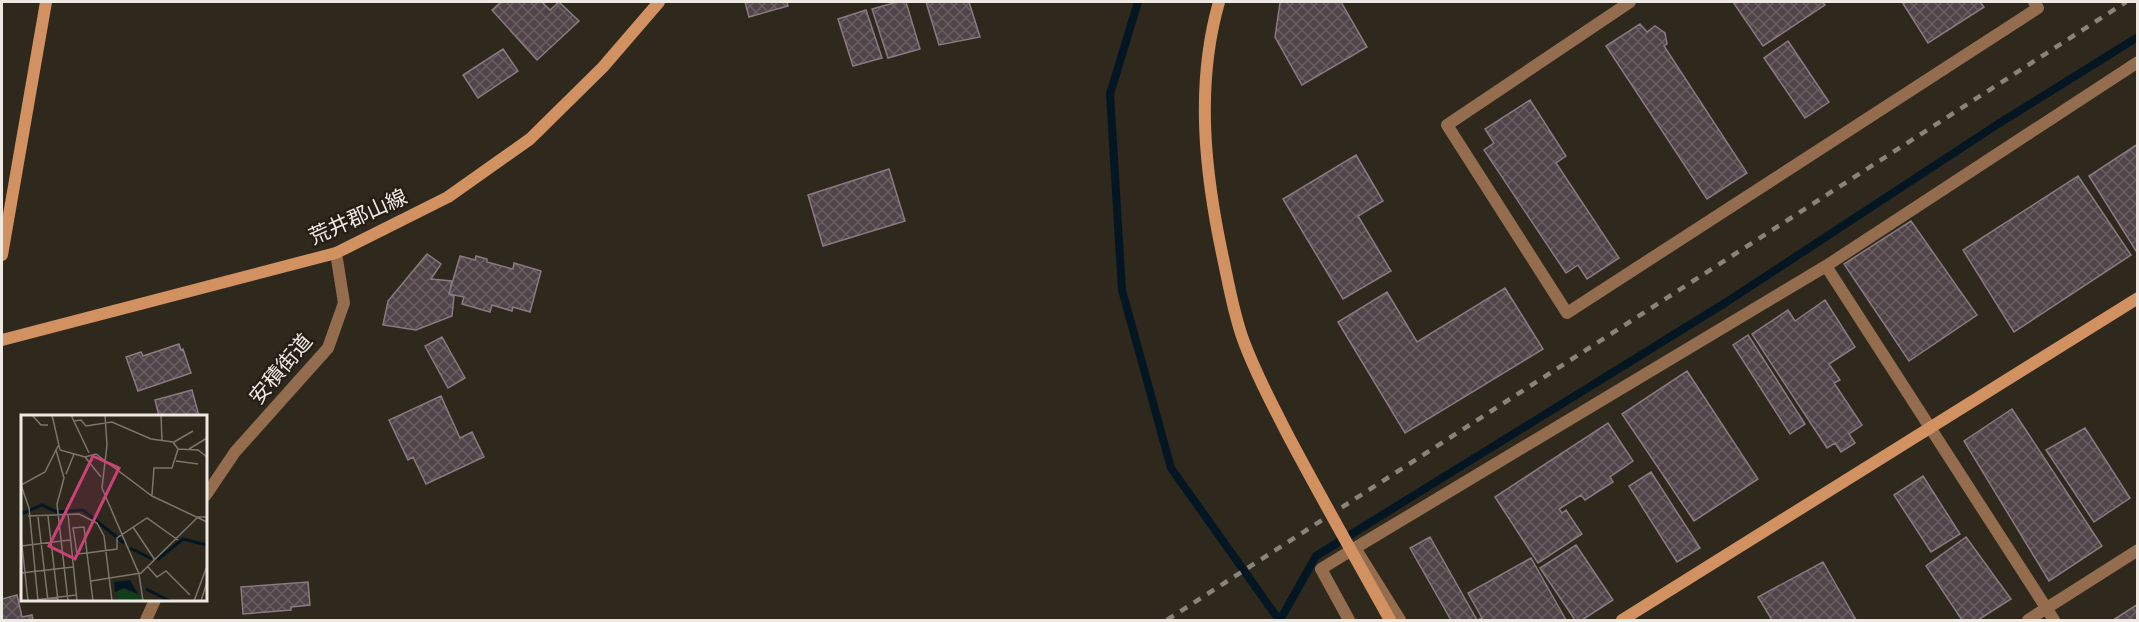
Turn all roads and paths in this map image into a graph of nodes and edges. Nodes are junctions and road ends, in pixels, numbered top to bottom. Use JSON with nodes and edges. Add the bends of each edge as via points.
{"nodes":[{"id":1,"x":46,"y":2,"type":"edge"},
{"id":2,"x":659,"y":2,"type":"edge"},
{"id":3,"x":1219,"y":2,"type":"edge"},
{"id":4,"x":1630,"y":2,"type":"edge"},
{"id":5,"x":2034,"y":2,"type":"edge"},
{"id":6,"x":2138,"y":62,"type":"edge"},
{"id":7,"x":336,"y":253,"type":"junction"},
{"id":8,"x":2,"y":255,"type":"edge"},
{"id":9,"x":1826,"y":266,"type":"junction"},
{"id":10,"x":2138,"y":298,"type":"edge"},
{"id":11,"x":2,"y":340,"type":"edge"},
{"id":12,"x":1930,"y":428,"type":"junction"},
{"id":13,"x":207,"y":494,"type":"edge"},
{"id":14,"x":1354,"y":548,"type":"junction"},
{"id":15,"x":2138,"y":550,"type":"edge"},
{"id":16,"x":155,"y":601,"type":"edge"},
{"id":17,"x":2046,"y":608,"type":"junction"},
{"id":18,"x":146,"y":621,"type":"edge"},
{"id":19,"x":1349,"y":621,"type":"edge"},
{"id":20,"x":1390,"y":621,"type":"edge"},
{"id":21,"x":1400,"y":621,"type":"edge"},
{"id":22,"x":1622,"y":621,"type":"edge"},
{"id":23,"x":2028,"y":621,"type":"edge"},
{"id":24,"x":2054,"y":621,"type":"edge"}],
"edges":[{"from":1,"to":8,"type":"street"},
{"from":2,"to":7,"type":"street","name":"荒井郡山線","via":[[603,68],[530,139],[448,197]]},
{"from":3,"to":20,"type":"street","bridge":true,"via":[[1207,56],[1206,164],[1243,340],[1318,493]]},
{"from":4,"to":5,"type":"street","via":[[1447,124],[1567,313],[2037,8]]},
{"from":6,"to":9,"type":"street"},
{"from":7,"to":11,"type":"street","name":"荒井郡山線"},
{"from":7,"to":13,"type":"street","name":"安積街道","via":[[344,303],[328,348],[236,452]]},
{"from":9,"to":12,"type":"street"},
{"from":9,"to":14,"type":"street"},
{"from":10,"to":12,"type":"street"},
{"from":12,"to":17,"type":"street"},
{"from":12,"to":22,"type":"street"},
{"from":14,"to":19,"type":"street","via":[[1321,569]]},
{"from":14,"to":21,"type":"street"},
{"from":15,"to":17,"type":"street"},
{"from":16,"to":18,"type":"street"},
{"from":17,"to":23,"type":"street"},
{"from":17,"to":24,"type":"street"}]}
